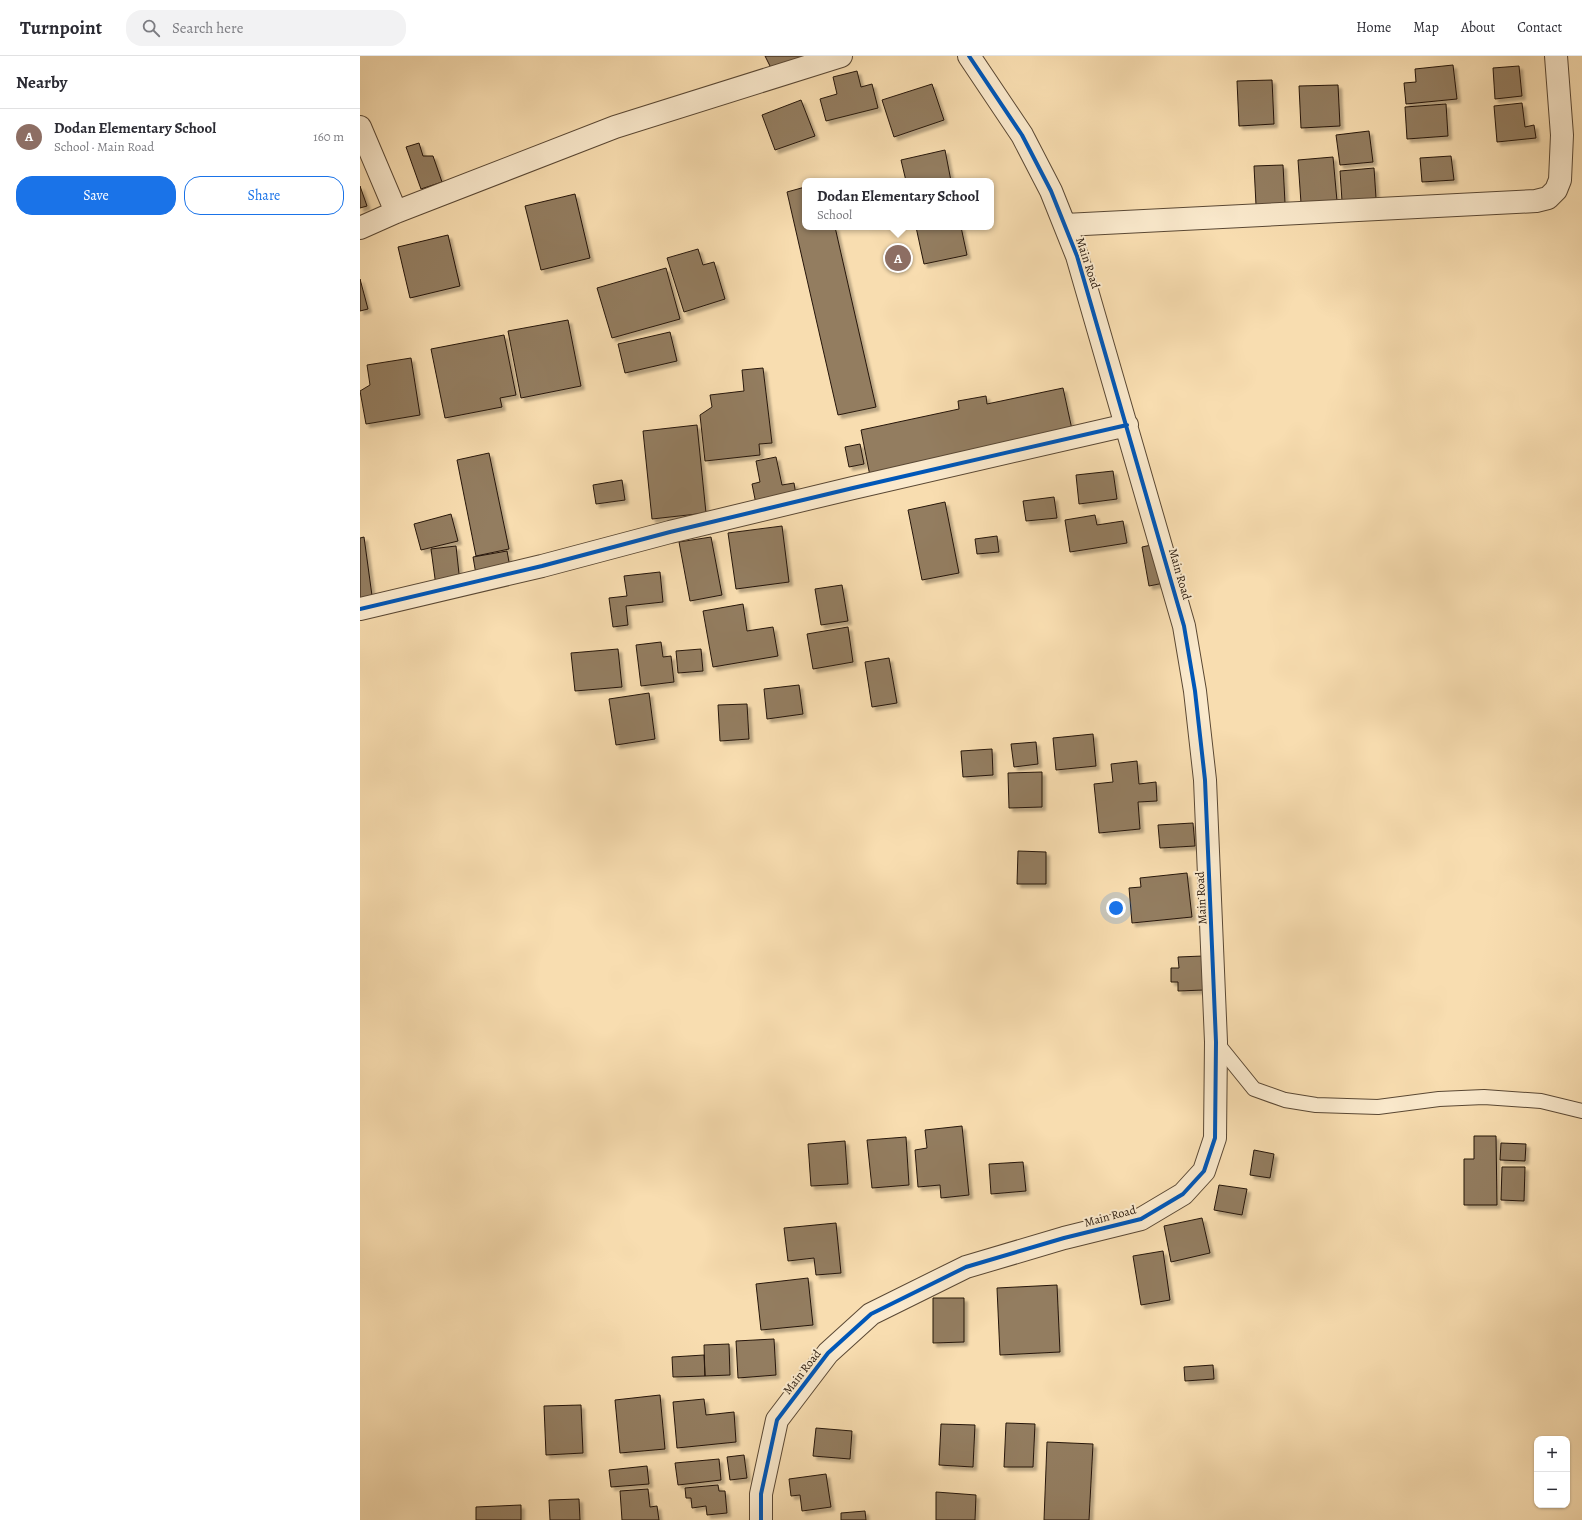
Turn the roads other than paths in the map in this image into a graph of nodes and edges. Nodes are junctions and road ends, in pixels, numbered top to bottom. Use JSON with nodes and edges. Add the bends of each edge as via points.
{"nodes":[{"id":1,"x":842,"y":56,"type":"edge"},
{"id":2,"x":969,"y":56,"type":"edge"},
{"id":3,"x":1556,"y":56,"type":"edge"},
{"id":4,"x":360,"y":127,"type":"edge"},
{"id":5,"x":396,"y":212,"type":"junction"},
{"id":6,"x":1065,"y":224,"type":"junction"},
{"id":7,"x":360,"y":228,"type":"edge"},
{"id":8,"x":1127,"y":425,"type":"junction"},
{"id":9,"x":360,"y":609,"type":"edge"},
{"id":10,"x":1216,"y":1042,"type":"junction"},
{"id":11,"x":1582,"y":1111,"type":"edge"},
{"id":12,"x":761,"y":1520,"type":"edge"}],
"edges":[{"from":1,"to":5,"type":"street","via":[[615,127]]},
{"from":2,"to":6,"type":"street","name":"Main Road","via":[[1022,135]]},
{"from":3,"to":6,"type":"street","via":[[1562,135],[1560,180],[1556,190],[1548,198],[1536,201]]},
{"from":4,"to":5,"type":"street"},
{"from":5,"to":7,"type":"street"},
{"from":6,"to":8,"type":"street","name":"Main Road","via":[[1077,256]]},
{"from":8,"to":9,"type":"street","via":[[853,488]]},
{"from":8,"to":10,"type":"street","name":"Main Road","via":[[1184,626],[1195,692],[1205,780]]},
{"from":10,"to":11,"type":"lane","via":[[1254,1089],[1284,1100],[1316,1105],[1378,1107],[1439,1099],[1484,1097],[1541,1101]]},
{"from":10,"to":12,"type":"street","name":"Main Road","via":[[1215,1138],[1204,1172],[1183,1194],[1141,1219],[1064,1238],[966,1267],[871,1314],[828,1353],[777,1420],[761,1494]]}]}
